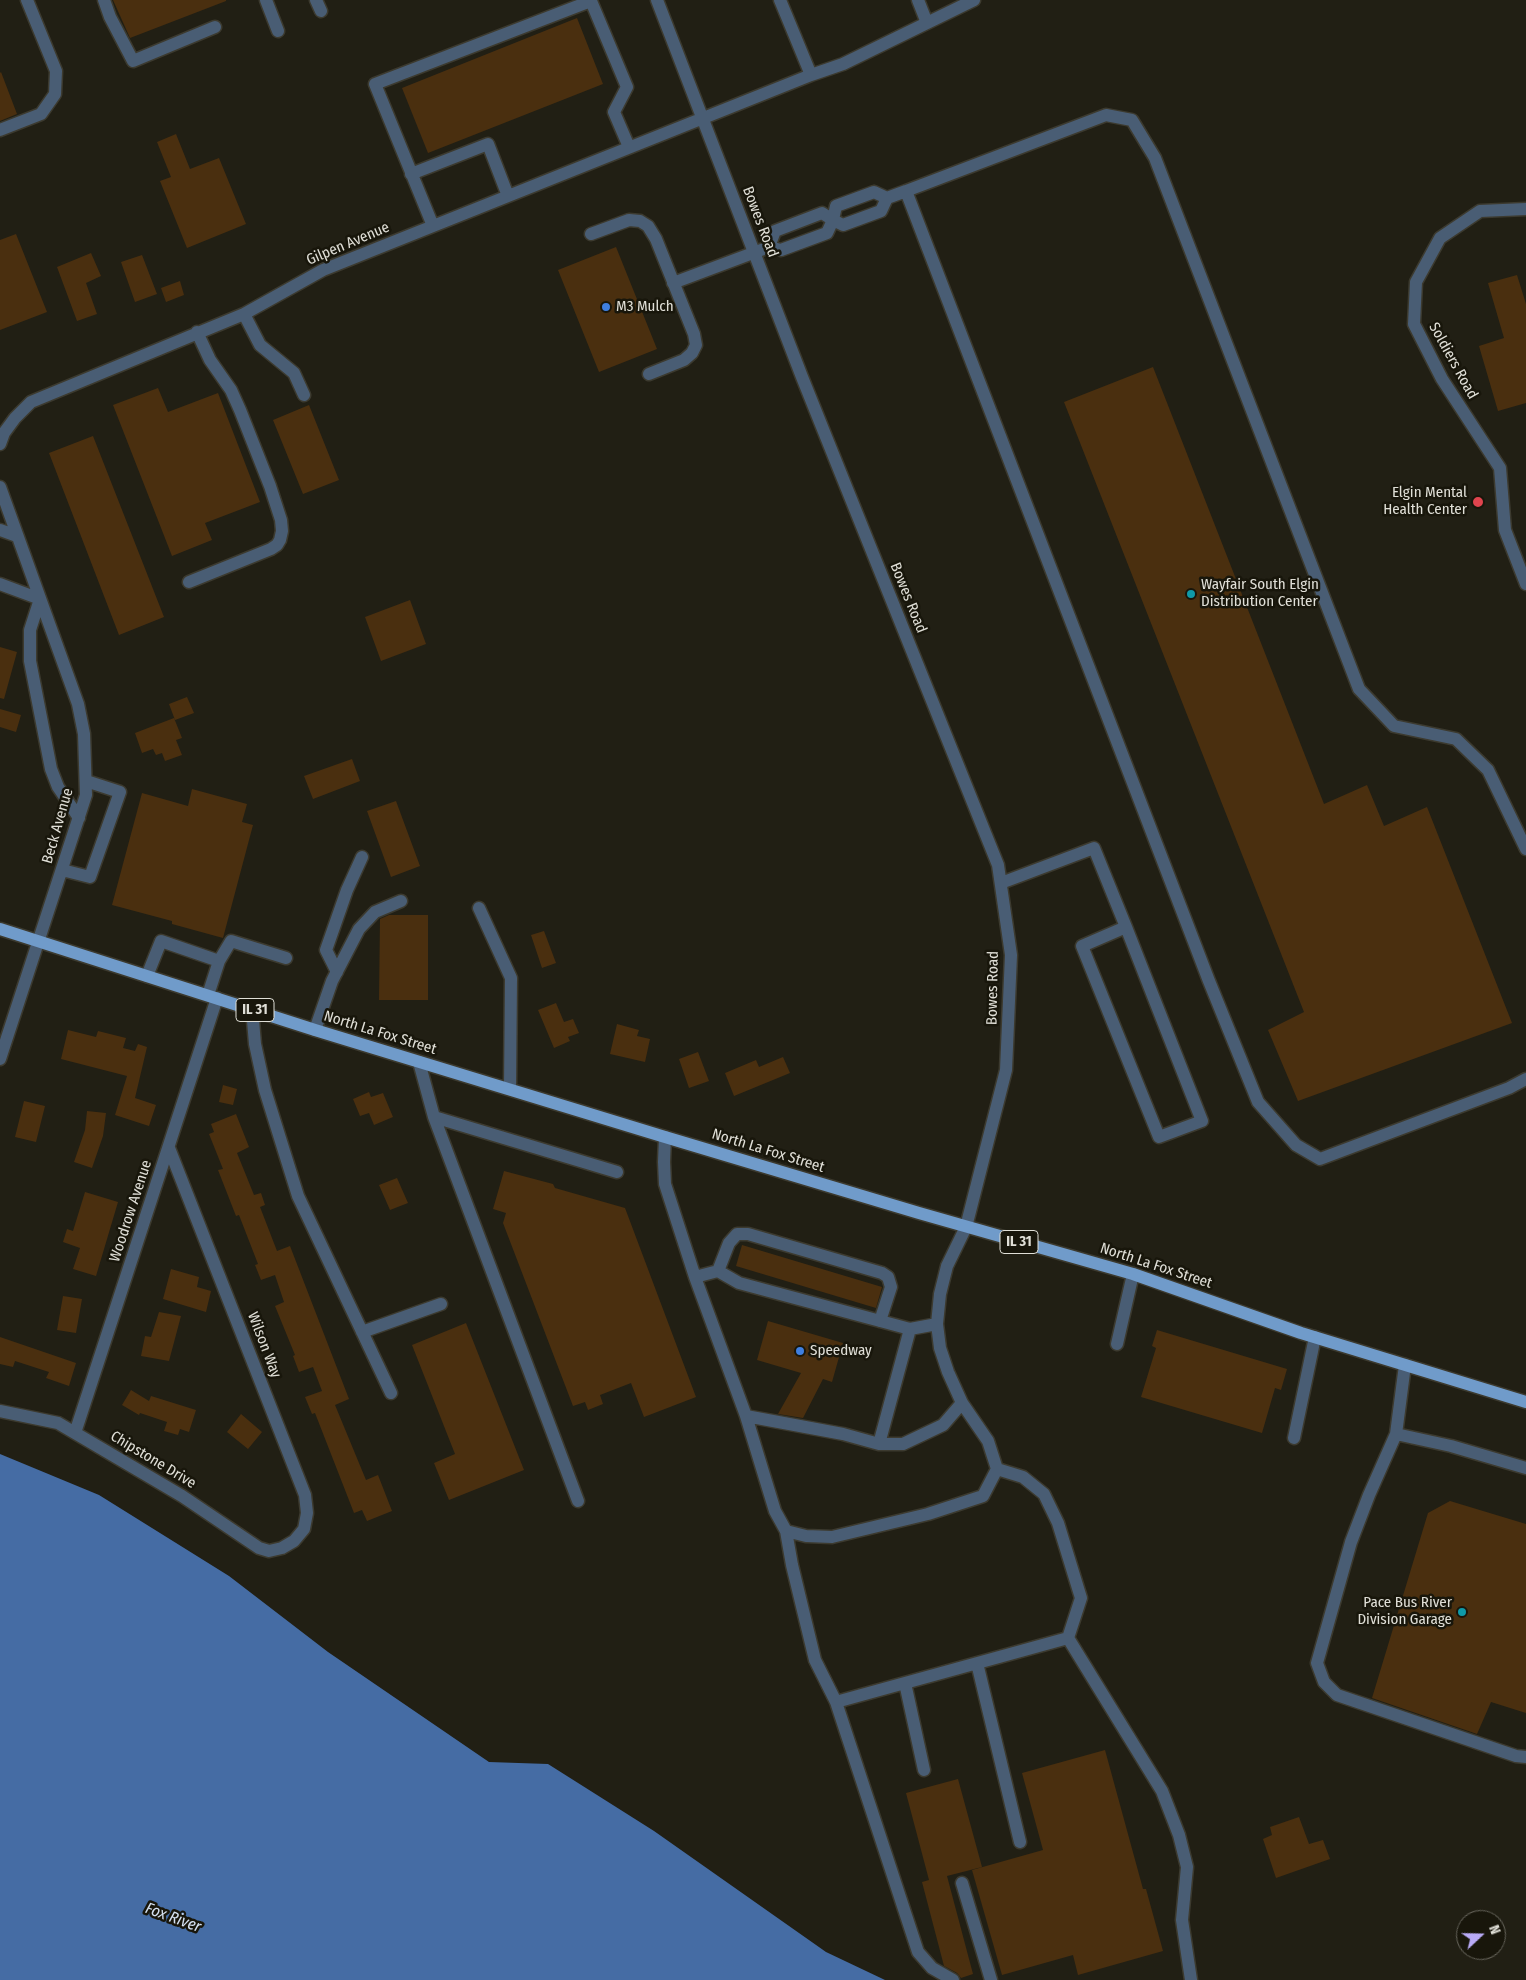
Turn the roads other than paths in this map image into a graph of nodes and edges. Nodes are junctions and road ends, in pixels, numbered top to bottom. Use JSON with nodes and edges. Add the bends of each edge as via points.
{"nodes":[{"id":1,"x":27,"y":0,"type":"edge"},
{"id":2,"x":104,"y":0,"type":"edge"},
{"id":3,"x":266,"y":0,"type":"edge"},
{"id":4,"x":657,"y":0,"type":"edge"},
{"id":5,"x":780,"y":0,"type":"edge"},
{"id":6,"x":918,"y":0,"type":"edge"},
{"id":7,"x":974,"y":0,"type":"edge"},
{"id":8,"x":927,"y":23,"type":"junction"},
{"id":9,"x":215,"y":27,"type":"dead end"},
{"id":10,"x":278,"y":31,"type":"dead end"},
{"id":11,"x":811,"y":75,"type":"junction"},
{"id":12,"x":703,"y":119,"type":"junction"},
{"id":13,"x":0,"y":130,"type":"edge"},
{"id":14,"x":629,"y":147,"type":"junction"},
{"id":15,"x":411,"y":174,"type":"junction"},
{"id":16,"x":906,"y":191,"type":"junction"},
{"id":17,"x":508,"y":196,"type":"junction"},
{"id":18,"x":887,"y":198,"type":"junction"},
{"id":19,"x":1526,"y":209,"type":"edge"},
{"id":20,"x":833,"y":220,"type":"junction"},
{"id":21,"x":432,"y":226,"type":"junction"},
{"id":22,"x":591,"y":234,"type":"dead end"},
{"id":23,"x":769,"y":247,"type":"junction"},
{"id":24,"x":754,"y":252,"type":"junction"},
{"id":25,"x":673,"y":283,"type":"junction"},
{"id":26,"x":244,"y":314,"type":"junction"},
{"id":27,"x":197,"y":332,"type":"junction"},
{"id":28,"x":649,"y":374,"type":"dead end"},
{"id":29,"x":304,"y":395,"type":"dead end"},
{"id":30,"x":0,"y":444,"type":"edge"},
{"id":31,"x":0,"y":487,"type":"edge"},
{"id":32,"x":0,"y":530,"type":"edge"},
{"id":33,"x":17,"y":536,"type":"junction"},
{"id":34,"x":189,"y":582,"type":"dead end"},
{"id":35,"x":0,"y":584,"type":"edge"},
{"id":36,"x":1526,"y":584,"type":"edge"},
{"id":37,"x":40,"y":599,"type":"junction"},
{"id":38,"x":86,"y":781,"type":"junction"},
{"id":39,"x":79,"y":818,"type":"junction"},
{"id":40,"x":1526,"y":849,"type":"edge"},
{"id":41,"x":362,"y":857,"type":"dead end"},
{"id":42,"x":62,"y":870,"type":"junction"},
{"id":43,"x":1001,"y":883,"type":"junction"},
{"id":44,"x":401,"y":901,"type":"dead end"},
{"id":45,"x":480,"y":908,"type":"dead end"},
{"id":46,"x":1126,"y":928,"type":"junction"},
{"id":47,"x":0,"y":929,"type":"edge"},
{"id":48,"x":38,"y":942,"type":"junction"},
{"id":49,"x":286,"y":958,"type":"dead end"},
{"id":50,"x":218,"y":961,"type":"junction"},
{"id":51,"x":337,"y":972,"type":"junction"},
{"id":52,"x":147,"y":976,"type":"junction"},
{"id":53,"x":212,"y":997,"type":"junction"},
{"id":54,"x":252,"y":1010,"type":"junction"},
{"id":55,"x":315,"y":1030,"type":"junction"},
{"id":56,"x":0,"y":1059,"type":"edge"},
{"id":57,"x":419,"y":1062,"type":"junction"},
{"id":58,"x":1526,"y":1079,"type":"edge"},
{"id":59,"x":510,"y":1088,"type":"junction"},
{"id":60,"x":434,"y":1117,"type":"junction"},
{"id":61,"x":665,"y":1137,"type":"junction"},
{"id":62,"x":169,"y":1148,"type":"junction"},
{"id":63,"x":617,"y":1172,"type":"dead end"},
{"id":64,"x":966,"y":1227,"type":"junction"},
{"id":65,"x":718,"y":1271,"type":"junction"},
{"id":66,"x":1133,"y":1274,"type":"junction"},
{"id":67,"x":694,"y":1277,"type":"junction"},
{"id":68,"x":441,"y":1304,"type":"dead end"},
{"id":69,"x":880,"y":1322,"type":"junction"},
{"id":70,"x":937,"y":1324,"type":"junction"},
{"id":71,"x":910,"y":1329,"type":"junction"},
{"id":72,"x":362,"y":1332,"type":"junction"},
{"id":73,"x":1315,"y":1337,"type":"junction"},
{"id":74,"x":1117,"y":1344,"type":"dead end"},
{"id":75,"x":1405,"y":1365,"type":"junction"},
{"id":76,"x":391,"y":1394,"type":"dead end"},
{"id":77,"x":1526,"y":1402,"type":"edge"},
{"id":78,"x":962,"y":1403,"type":"junction"},
{"id":79,"x":0,"y":1411,"type":"edge"},
{"id":80,"x":746,"y":1416,"type":"junction"},
{"id":81,"x":76,"y":1433,"type":"junction"},
{"id":82,"x":1396,"y":1434,"type":"junction"},
{"id":83,"x":1294,"y":1438,"type":"dead end"},
{"id":84,"x":879,"y":1444,"type":"junction"},
{"id":85,"x":1526,"y":1468,"type":"edge"},
{"id":86,"x":997,"y":1469,"type":"junction"},
{"id":87,"x":578,"y":1501,"type":"dead end"},
{"id":88,"x":786,"y":1531,"type":"junction"},
{"id":89,"x":282,"y":1548,"type":"joint"},
{"id":90,"x":1068,"y":1638,"type":"junction"},
{"id":91,"x":977,"y":1663,"type":"junction"},
{"id":92,"x":905,"y":1683,"type":"junction"},
{"id":93,"x":836,"y":1702,"type":"junction"},
{"id":94,"x":1526,"y":1757,"type":"edge"},
{"id":95,"x":924,"y":1770,"type":"dead end"},
{"id":96,"x":1020,"y":1842,"type":"dead end"},
{"id":97,"x":962,"y":1883,"type":"dead end"},
{"id":98,"x":954,"y":1980,"type":"edge"},
{"id":99,"x":991,"y":1980,"type":"edge"},
{"id":100,"x":1191,"y":1980,"type":"edge"}],
"edges":[{"from":1,"to":13,"type":"street","via":[[56,71],[55,94],[41,114]]},
{"from":2,"to":9,"type":"street","via":[[133,61]]},
{"from":3,"to":10,"type":"street"},
{"from":4,"to":12,"type":"street","name":"Bowes Road"},
{"from":5,"to":11,"type":"street"},
{"from":6,"to":8,"type":"street"},
{"from":7,"to":8,"type":"street","name":"Gilpen Avenue"},
{"from":8,"to":11,"type":"street","name":"Gilpen Avenue","via":[[843,64]]},
{"from":11,"to":12,"type":"street","name":"Gilpen Avenue"},
{"from":12,"to":14,"type":"street","name":"Gilpen Avenue"},
{"from":12,"to":24,"type":"street","name":"Bowes Road"},
{"from":14,"to":15,"type":"street","via":[[614,112],[627,87],[591,1],[375,84]]},
{"from":14,"to":17,"type":"street","name":"Gilpen Avenue"},
{"from":15,"to":17,"type":"street","via":[[488,144]]},
{"from":15,"to":21,"type":"street"},
{"from":16,"to":18,"type":"street"},
{"from":16,"to":40,"type":"street","via":[[1106,115],[1132,120],[1155,158],[1359,689],[1394,726],[1456,739],[1488,770]]},
{"from":16,"to":58,"type":"street","via":[[1258,1102],[1296,1145],[1320,1159]]},
{"from":17,"to":21,"type":"street","name":"Gilpen Avenue"},
{"from":18,"to":20,"type":"street","via":[[881,211],[843,225]]},
{"from":18,"to":20,"type":"street","via":[[874,192],[836,206]]},
{"from":19,"to":36,"type":"street","name":"Soldiers Road","via":[[1480,212],[1440,238],[1416,282],[1414,324],[1442,379],[1500,468],[1505,530]]},
{"from":20,"to":23,"type":"street","via":[[827,233],[781,250]]},
{"from":20,"to":23,"type":"street","via":[[822,213],[775,231]]},
{"from":21,"to":26,"type":"street","name":"Gilpen Avenue","via":[[324,270]]},
{"from":22,"to":25,"type":"street","via":[[629,220],[640,221],[648,226],[656,239]]},
{"from":23,"to":24,"type":"street"},
{"from":24,"to":25,"type":"street"},
{"from":24,"to":43,"type":"street","name":"Bowes Road","via":[[998,866]]},
{"from":25,"to":28,"type":"street","via":[[696,345],[684,360]]},
{"from":26,"to":27,"type":"street","name":"Gilpen Avenue"},
{"from":26,"to":29,"type":"street","via":[[260,345],[294,373]]},
{"from":27,"to":30,"type":"street","name":"Gilpen Avenue","via":[[31,402],[15,418]]},
{"from":27,"to":34,"type":"street","via":[[237,403],[270,486],[282,531],[277,545],[271,549]]},
{"from":31,"to":33,"type":"street","name":"Beck Avenue"},
{"from":32,"to":33,"type":"street"},
{"from":33,"to":37,"type":"street","name":"Beck Avenue"},
{"from":35,"to":37,"type":"street"},
{"from":37,"to":38,"type":"street","name":"Beck Avenue","via":[[78,704],[84,734]]},
{"from":37,"to":39,"type":"street","via":[[30,630],[30,662],[51,769],[58,787]]},
{"from":38,"to":39,"type":"street","name":"Beck Avenue","via":[[86,795]]},
{"from":38,"to":42,"type":"street","via":[[120,792],[90,877]]},
{"from":39,"to":42,"type":"street","name":"Beck Avenue"},
{"from":41,"to":51,"type":"street","via":[[326,950]]},
{"from":42,"to":48,"type":"street","name":"Beck Avenue"},
{"from":43,"to":46,"type":"street","via":[[1094,848]]},
{"from":43,"to":64,"type":"street","name":"Bowes Road","via":[[1012,955],[1006,1070]]},
{"from":44,"to":51,"type":"street","via":[[375,912],[359,929]]},
{"from":45,"to":59,"type":"street","via":[[511,978]]},
{"from":46,"to":46,"type":"street","via":[[1202,1121],[1159,1137],[1082,946]]},
{"from":47,"to":48,"type":"main road","name":"North La Fox Street","number":"IL 31"},
{"from":48,"to":52,"type":"main road","name":"North La Fox Street","number":"IL 31"},
{"from":48,"to":56,"type":"street","name":"Beck Avenue"},
{"from":49,"to":50,"type":"street","name":"Woodrow Avenue","via":[[231,941]]},
{"from":50,"to":52,"type":"street","via":[[161,942]]},
{"from":50,"to":53,"type":"street","name":"Woodrow Avenue"},
{"from":51,"to":55,"type":"street"},
{"from":52,"to":53,"type":"main road","name":"North La Fox Street","number":"IL 31"},
{"from":53,"to":54,"type":"main road","name":"North La Fox Street","number":"IL 31"},
{"from":53,"to":62,"type":"street","name":"Woodrow Avenue"},
{"from":54,"to":55,"type":"main road","name":"North La Fox Street","number":"IL 31"},
{"from":54,"to":72,"type":"street","via":[[265,1090],[298,1196]]},
{"from":55,"to":57,"type":"main road","name":"North La Fox Street","number":"IL 31"},
{"from":57,"to":59,"type":"main road","name":"North La Fox Street","number":"IL 31"},
{"from":57,"to":60,"type":"street"},
{"from":59,"to":61,"type":"main road","name":"North La Fox Street","number":"IL 31"},
{"from":60,"to":63,"type":"street"},
{"from":60,"to":87,"type":"street"},
{"from":61,"to":64,"type":"main road","name":"North La Fox Street","number":"IL 31"},
{"from":61,"to":67,"type":"street","via":[[665,1184]]},
{"from":62,"to":81,"type":"street","name":"Woodrow Avenue"},
{"from":62,"to":89,"type":"street","name":"Wilson Way","via":[[305,1495],[307,1513],[304,1529],[294,1541]]},
{"from":64,"to":66,"type":"main road","name":"North La Fox Street","number":"IL 31"},
{"from":64,"to":70,"type":"street","name":"Bowes Road","via":[[947,1266]]},
{"from":65,"to":67,"type":"street"},
{"from":65,"to":69,"type":"street","via":[[739,1283]]},
{"from":65,"to":69,"type":"street","via":[[729,1243],[737,1234],[748,1234],[882,1273],[888,1277],[892,1287]]},
{"from":66,"to":73,"type":"main road","name":"North La Fox Street","number":"IL 31"},
{"from":66,"to":74,"type":"street"},
{"from":67,"to":80,"type":"street"},
{"from":68,"to":72,"type":"street"},
{"from":69,"to":71,"type":"street"},
{"from":70,"to":71,"type":"street"},
{"from":70,"to":78,"type":"street","name":"Bowes Road","via":[[940,1348]]},
{"from":71,"to":84,"type":"street"},
{"from":72,"to":76,"type":"street"},
{"from":73,"to":75,"type":"main road","name":"North La Fox Street","number":"IL 31"},
{"from":73,"to":83,"type":"street"},
{"from":75,"to":77,"type":"main road","name":"North La Fox Street","number":"IL 31"},
{"from":75,"to":82,"type":"street"},
{"from":78,"to":84,"type":"street","via":[[943,1425],[920,1437],[904,1444]]},
{"from":78,"to":86,"type":"street","name":"Bowes Road","via":[[988,1441]]},
{"from":79,"to":81,"type":"street","name":"Chipstone Drive","via":[[58,1423]]},
{"from":80,"to":84,"type":"street"},
{"from":80,"to":88,"type":"street","via":[[775,1511]]},
{"from":81,"to":89,"type":"street","name":"Chipstone Drive","via":[[182,1496],[259,1548],[269,1551]]},
{"from":82,"to":85,"type":"street"},
{"from":82,"to":94,"type":"street","via":[[1351,1542],[1317,1663],[1324,1682],[1337,1695]]},
{"from":86,"to":88,"type":"street","via":[[983,1496],[928,1514],[832,1537]]},
{"from":86,"to":90,"type":"street","via":[[1023,1477],[1044,1494],[1058,1523],[1082,1598]]},
{"from":88,"to":93,"type":"street","via":[[816,1660]]},
{"from":90,"to":91,"type":"street"},
{"from":90,"to":100,"type":"street","via":[[1162,1791],[1179,1835],[1187,1867],[1182,1920]]},
{"from":91,"to":92,"type":"street"},
{"from":91,"to":96,"type":"street"},
{"from":92,"to":93,"type":"street"},
{"from":92,"to":95,"type":"street"},
{"from":93,"to":98,"type":"street","via":[[918,1952],[932,1968]]},
{"from":97,"to":99,"type":"street"}]}
